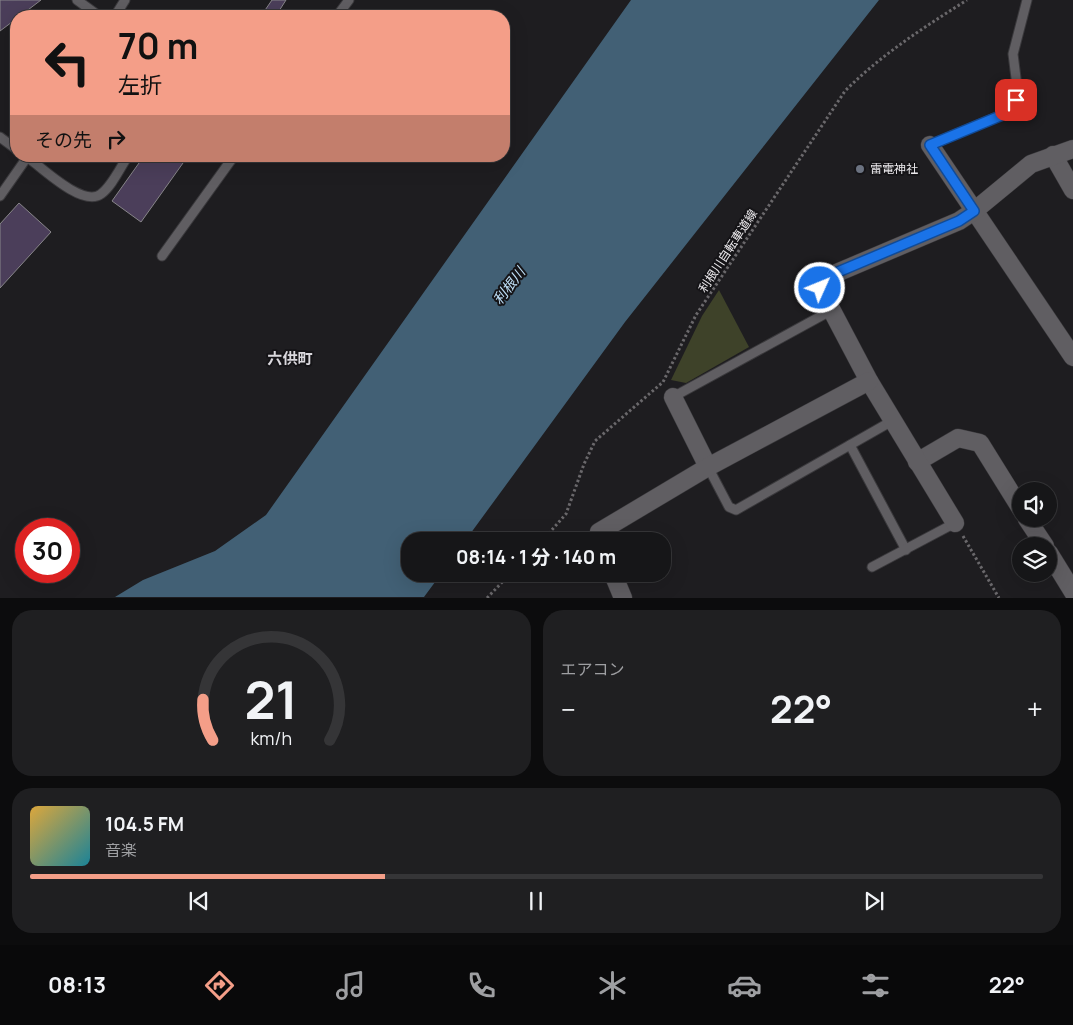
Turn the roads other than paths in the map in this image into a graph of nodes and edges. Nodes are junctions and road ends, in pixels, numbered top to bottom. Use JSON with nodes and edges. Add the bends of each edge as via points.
{"nodes":[{"id":1,"x":77,"y":0,"type":"edge"},
{"id":2,"x":1026,"y":0,"type":"edge"},
{"id":3,"x":91,"y":10,"type":"edge"},
{"id":4,"x":930,"y":145,"type":"joint"},
{"id":5,"x":1073,"y":149,"type":"edge"},
{"id":6,"x":1053,"y":155,"type":"junction"},
{"id":7,"x":24,"y":162,"type":"edge"},
{"id":8,"x":35,"y":162,"type":"edge"},
{"id":9,"x":124,"y":162,"type":"edge"},
{"id":10,"x":230,"y":162,"type":"edge"},
{"id":11,"x":1073,"y":190,"type":"edge"},
{"id":12,"x":0,"y":196,"type":"edge"},
{"id":13,"x":974,"y":211,"type":"junction"},
{"id":14,"x":162,"y":256,"type":"dead end"},
{"id":15,"x":832,"y":310,"type":"junction"},
{"id":16,"x":1073,"y":357,"type":"edge"},
{"id":17,"x":869,"y":381,"type":"junction"},
{"id":18,"x":674,"y":397,"type":"joint"},
{"id":19,"x":892,"y":421,"type":"junction"},
{"id":20,"x":850,"y":445,"type":"junction"},
{"id":21,"x":917,"y":462,"type":"junction"},
{"id":22,"x":708,"y":467,"type":"junction"},
{"id":23,"x":1012,"y":495,"type":"edge"},
{"id":24,"x":954,"y":523,"type":"joint"},
{"id":25,"x":599,"y":532,"type":"edge"},
{"id":26,"x":906,"y":550,"type":"junction"},
{"id":27,"x":1057,"y":566,"type":"edge"},
{"id":28,"x":872,"y":567,"type":"dead end"},
{"id":29,"x":616,"y":582,"type":"edge"},
{"id":30,"x":1073,"y":592,"type":"edge"},
{"id":31,"x":623,"y":598,"type":"edge"}],
"edges":[{"from":1,"to":3,"type":"lane"},
{"from":2,"to":4,"type":"lane","via":[[1012,54],[1017,86],[1013,105],[1000,116]]},
{"from":4,"to":13,"type":"street"},
{"from":5,"to":6,"type":"street"},
{"from":6,"to":11,"type":"street"},
{"from":6,"to":13,"type":"street","via":[[1031,164]]},
{"from":7,"to":12,"type":"lane"},
{"from":8,"to":9,"type":"lane","via":[[76,193],[90,198],[103,193]]},
{"from":10,"to":14,"type":"lane"},
{"from":13,"to":15,"type":"street","via":[[959,221],[820,280],[820,288]]},
{"from":13,"to":16,"type":"street"},
{"from":15,"to":17,"type":"street"},
{"from":15,"to":18,"type":"lane"},
{"from":17,"to":19,"type":"street"},
{"from":17,"to":22,"type":"street"},
{"from":18,"to":22,"type":"street"},
{"from":19,"to":20,"type":"lane"},
{"from":19,"to":21,"type":"street"},
{"from":20,"to":22,"type":"lane","via":[[736,510],[729,507]]},
{"from":20,"to":26,"type":"lane"},
{"from":21,"to":23,"type":"street","via":[[958,438],[980,444]]},
{"from":21,"to":24,"type":"street"},
{"from":22,"to":25,"type":"street"},
{"from":24,"to":26,"type":"lane"},
{"from":26,"to":28,"type":"lane"},
{"from":27,"to":30,"type":"street"},
{"from":29,"to":31,"type":"street"}]}
